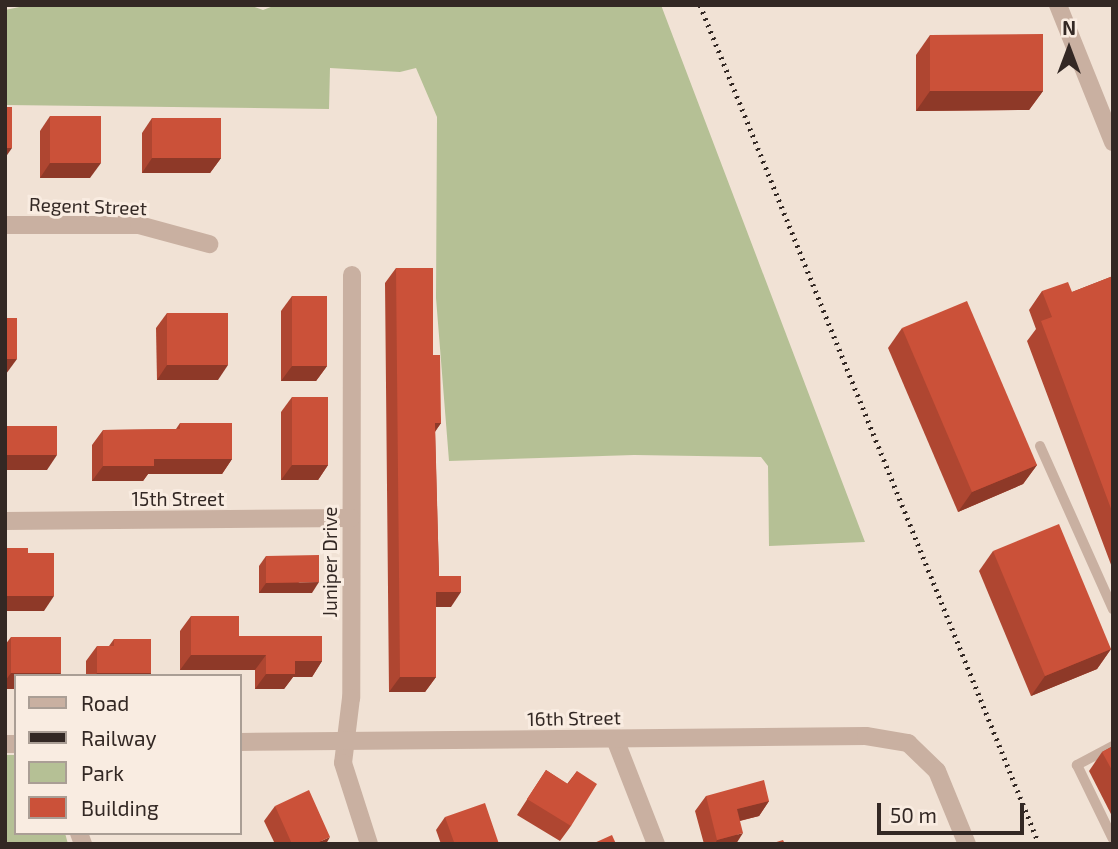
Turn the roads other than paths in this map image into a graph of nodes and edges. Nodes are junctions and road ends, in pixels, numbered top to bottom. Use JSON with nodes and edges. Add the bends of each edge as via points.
{"nodes":[{"id":1,"x":1058,"y":5,"type":"edge"},
{"id":2,"x":1113,"y":142,"type":"edge"},
{"id":3,"x":5,"y":225,"type":"edge"},
{"id":4,"x":209,"y":244,"type":"dead end"},
{"id":5,"x":352,"y":275,"type":"dead end"},
{"id":6,"x":1040,"y":446,"type":"dead end"},
{"id":7,"x":351,"y":518,"type":"junction"},
{"id":8,"x":5,"y":521,"type":"edge"},
{"id":9,"x":1113,"y":609,"type":"edge"},
{"id":10,"x":615,"y":739,"type":"junction"},
{"id":11,"x":344,"y":741,"type":"junction"},
{"id":12,"x":242,"y":742,"type":"edge"},
{"id":13,"x":1113,"y":746,"type":"edge"},
{"id":14,"x":1113,"y":839,"type":"edge"},
{"id":15,"x":369,"y":844,"type":"edge"},
{"id":16,"x":656,"y":844,"type":"edge"},
{"id":17,"x":967,"y":844,"type":"edge"}],
"edges":[{"from":1,"to":2,"type":"street"},
{"from":3,"to":4,"type":"street","name":"Regent Street","via":[[139,225]]},
{"from":5,"to":7,"type":"street","name":"Juniper Drive"},
{"from":6,"to":9,"type":"lane"},
{"from":7,"to":8,"type":"street","name":"15th Street"},
{"from":7,"to":11,"type":"street","name":"Juniper Drive","via":[[351,698]]},
{"from":10,"to":11,"type":"street","name":"16th Street"},
{"from":10,"to":16,"type":"street"},
{"from":10,"to":17,"type":"street","name":"16th Street","via":[[866,736],[908,743],[937,771]]},
{"from":11,"to":12,"type":"street","name":"16th Street"},
{"from":11,"to":15,"type":"street","name":"Juniper Drive","via":[[344,778]]},
{"from":13,"to":14,"type":"lane","via":[[1077,765]]}]}
